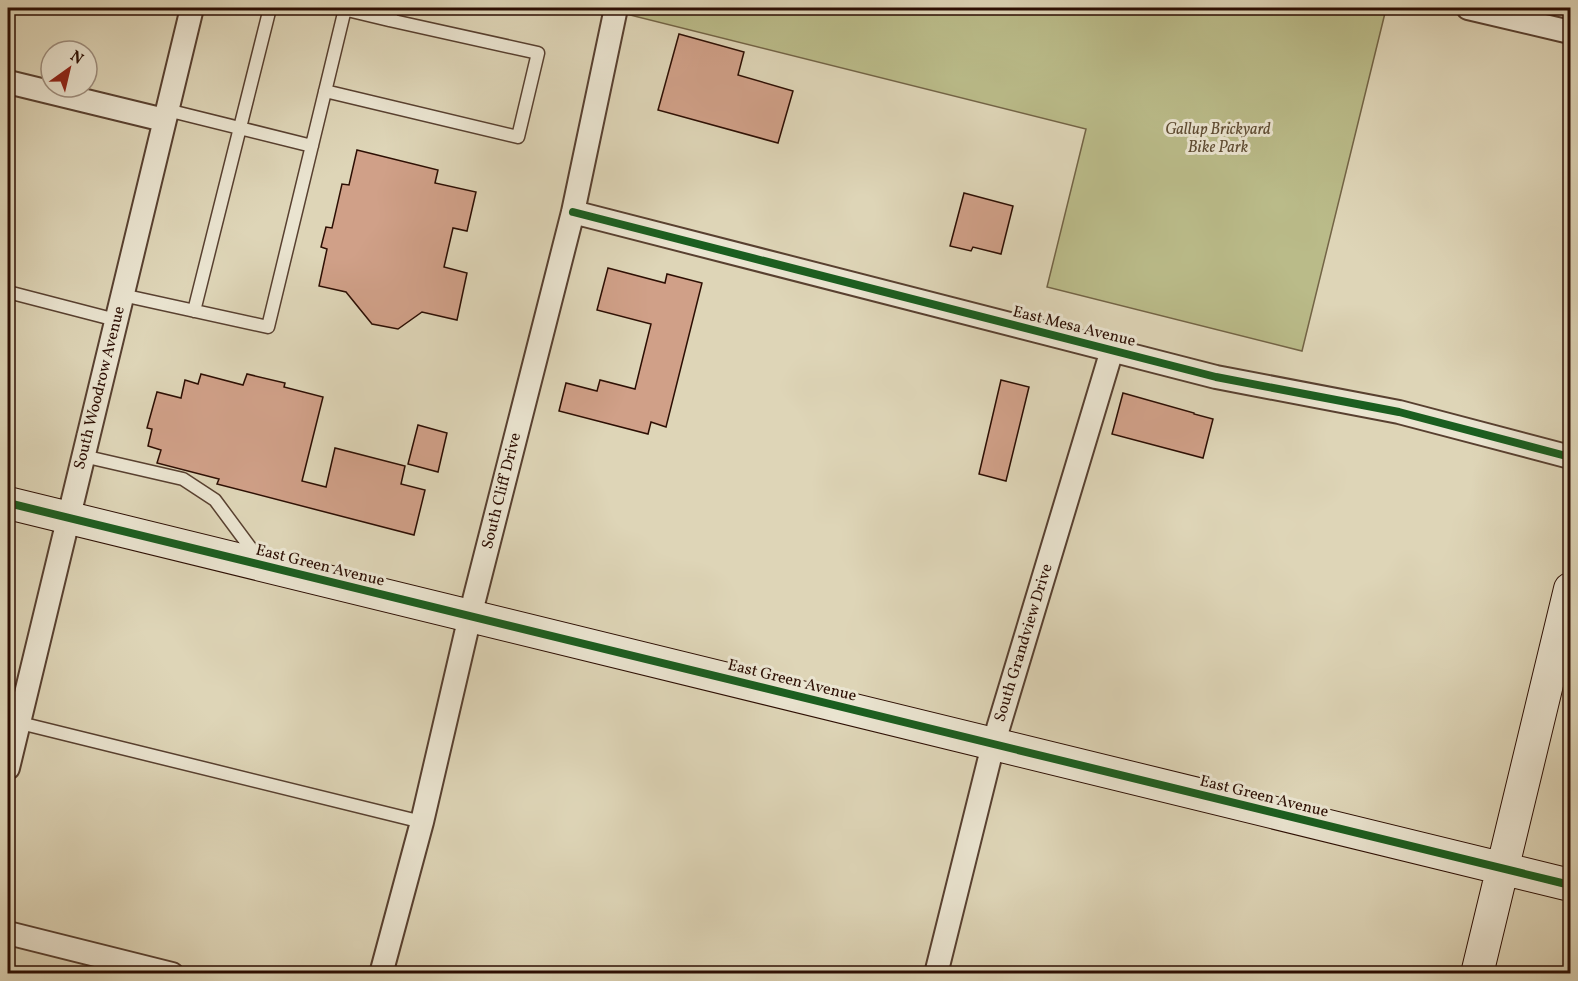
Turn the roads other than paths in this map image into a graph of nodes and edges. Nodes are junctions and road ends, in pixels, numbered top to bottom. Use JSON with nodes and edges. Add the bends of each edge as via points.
{"nodes":[{"id":1,"x":192,"y":8,"type":"edge"},
{"id":2,"x":270,"y":8,"type":"edge"},
{"id":3,"x":342,"y":8,"type":"edge"},
{"id":4,"x":616,"y":8,"type":"edge"},
{"id":5,"x":1468,"y":8,"type":"edge"},
{"id":6,"x":391,"y":14,"type":"edge"},
{"id":7,"x":1570,"y":32,"type":"edge"},
{"id":8,"x":8,"y":82,"type":"edge"},
{"id":9,"x":325,"y":91,"type":"junction"},
{"id":10,"x":165,"y":115,"type":"junction"},
{"id":11,"x":240,"y":128,"type":"junction"},
{"id":12,"x":312,"y":146,"type":"junction"},
{"id":13,"x":573,"y":212,"type":"junction"},
{"id":14,"x":8,"y":292,"type":"edge"},
{"id":15,"x":122,"y":295,"type":"junction"},
{"id":16,"x":194,"y":311,"type":"junction"},
{"id":17,"x":116,"y":320,"type":"junction"},
{"id":18,"x":1112,"y":350,"type":"junction"},
{"id":19,"x":83,"y":456,"type":"junction"},
{"id":20,"x":1570,"y":456,"type":"edge"},
{"id":21,"x":8,"y":503,"type":"edge"},
{"id":22,"x":68,"y":518,"type":"junction"},
{"id":23,"x":264,"y":566,"type":"junction"},
{"id":24,"x":1570,"y":590,"type":"edge"},
{"id":25,"x":470,"y":616,"type":"junction"},
{"id":26,"x":13,"y":722,"type":"edge"},
{"id":27,"x":993,"y":745,"type":"junction"},
{"id":28,"x":8,"y":768,"type":"edge"},
{"id":29,"x":422,"y":822,"type":"junction"},
{"id":30,"x":1503,"y":869,"type":"junction"},
{"id":31,"x":1570,"y":885,"type":"edge"},
{"id":32,"x":8,"y":933,"type":"edge"},
{"id":33,"x":172,"y":974,"type":"edge"},
{"id":34,"x":381,"y":974,"type":"edge"},
{"id":35,"x":936,"y":974,"type":"edge"},
{"id":36,"x":1477,"y":974,"type":"edge"}],
"edges":[{"from":1,"to":10,"type":"street","name":"South Woodrow Avenue"},
{"from":2,"to":11,"type":"lane"},
{"from":3,"to":6,"type":"lane"},
{"from":3,"to":9,"type":"lane"},
{"from":4,"to":13,"type":"street","name":"South Cliff Drive"},
{"from":5,"to":7,"type":"street"},
{"from":6,"to":9,"type":"lane","via":[[538,53],[518,137]]},
{"from":8,"to":10,"type":"street"},
{"from":9,"to":12,"type":"lane"},
{"from":10,"to":11,"type":"lane"},
{"from":10,"to":15,"type":"street","name":"South Woodrow Avenue"},
{"from":11,"to":12,"type":"lane"},
{"from":11,"to":16,"type":"lane"},
{"from":12,"to":16,"type":"lane","via":[[268,327]]},
{"from":13,"to":18,"type":"street","name":"East Mesa Avenue"},
{"from":13,"to":25,"type":"street","name":"South Cliff Drive"},
{"from":14,"to":17,"type":"lane"},
{"from":15,"to":16,"type":"lane"},
{"from":15,"to":17,"type":"street","name":"South Woodrow Avenue"},
{"from":17,"to":19,"type":"street","name":"South Woodrow Avenue"},
{"from":18,"to":20,"type":"street","name":"East Mesa Avenue","via":[[1216,377],[1399,412]]},
{"from":18,"to":27,"type":"street","name":"South Grandview Drive"},
{"from":19,"to":22,"type":"street","name":"South Woodrow Avenue"},
{"from":19,"to":23,"type":"lane","via":[[183,479],[215,500]]},
{"from":21,"to":22,"type":"street","name":"East Green Avenue"},
{"from":22,"to":23,"type":"street","name":"East Green Avenue"},
{"from":22,"to":26,"type":"street","name":"South Woodrow Avenue"},
{"from":23,"to":25,"type":"street","name":"East Green Avenue"},
{"from":24,"to":30,"type":"street","via":[[1557,666]]},
{"from":25,"to":27,"type":"street","name":"East Green Avenue"},
{"from":25,"to":29,"type":"street","name":"South Cliff Drive"},
{"from":26,"to":28,"type":"street","name":"South Woodrow Avenue"},
{"from":26,"to":29,"type":"lane"},
{"from":27,"to":30,"type":"street","name":"East Green Avenue"},
{"from":27,"to":35,"type":"street","name":"South Grandview Drive"},
{"from":29,"to":34,"type":"street","name":"South Cliff Drive"},
{"from":30,"to":31,"type":"street","name":"East Green Avenue"},
{"from":30,"to":36,"type":"street"},
{"from":32,"to":33,"type":"street"}]}
